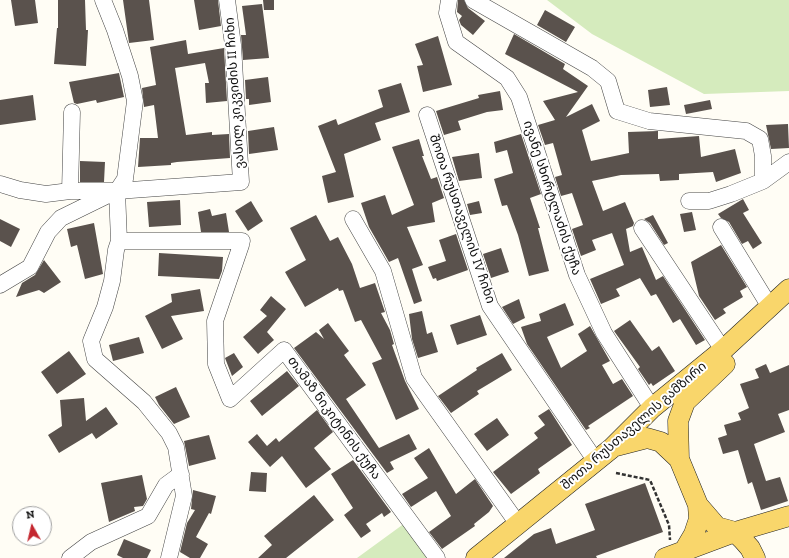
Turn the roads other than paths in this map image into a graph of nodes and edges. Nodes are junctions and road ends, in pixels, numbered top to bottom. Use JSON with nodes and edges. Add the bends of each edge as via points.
{"nodes":[{"id":1,"x":102,"y":0,"type":"edge"},
{"id":2,"x":227,"y":0,"type":"edge"},
{"id":3,"x":449,"y":0,"type":"edge"},
{"id":4,"x":473,"y":0,"type":"edge"},
{"id":5,"x":72,"y":112,"type":"dead end"},
{"id":6,"x":427,"y":115,"type":"dead end"},
{"id":7,"x":789,"y":162,"type":"edge"},
{"id":8,"x":763,"y":180,"type":"junction"},
{"id":9,"x":0,"y":184,"type":"edge"},
{"id":10,"x":70,"y":191,"type":"junction"},
{"id":11,"x":117,"y":191,"type":"junction"},
{"id":12,"x":689,"y":201,"type":"dead end"},
{"id":13,"x":353,"y":219,"type":"dead end"},
{"id":14,"x":721,"y":226,"type":"dead end"},
{"id":15,"x":642,"y":228,"type":"dead end"},
{"id":16,"x":119,"y":241,"type":"junction"},
{"id":17,"x":0,"y":285,"type":"edge"},
{"id":18,"x":789,"y":289,"type":"edge"},
{"id":19,"x":780,"y":305,"type":"edge"},
{"id":20,"x":723,"y":350,"type":"junction"},
{"id":21,"x":652,"y":408,"type":"junction"},
{"id":22,"x":612,"y":448,"type":"junction"},
{"id":23,"x":679,"y":458,"type":"junction"},
{"id":24,"x":595,"y":460,"type":"junction"},
{"id":25,"x":181,"y":474,"type":"junction"},
{"id":26,"x":698,"y":505,"type":"junction"},
{"id":27,"x":789,"y":516,"type":"edge"},
{"id":28,"x":518,"y":524,"type":"junction"},
{"id":29,"x":735,"y":532,"type":"junction"},
{"id":30,"x":673,"y":551,"type":"edge"},
{"id":31,"x":70,"y":558,"type":"edge"},
{"id":32,"x":169,"y":558,"type":"edge"},
{"id":33,"x":437,"y":558,"type":"edge"},
{"id":34,"x":476,"y":558,"type":"edge"},
{"id":35,"x":755,"y":558,"type":"edge"}],
"edges":[{"from":1,"to":11,"type":"street","via":[[115,30],[135,101],[125,179]]},
{"from":2,"to":11,"type":"street","name":"ვასილ კიკვიძის II ჩიხი","via":[[233,45],[241,182]]},
{"from":3,"to":21,"type":"street","name":"ივანე სხირტლაძის ქუჩა","via":[[447,13],[456,42],[507,78],[519,98],[577,275],[604,333]]},
{"from":4,"to":8,"type":"street","via":[[592,68],[608,81],[617,111],[649,121],[746,131],[760,139]]},
{"from":5,"to":10,"type":"street"},
{"from":6,"to":24,"type":"street","name":"შოთა რუსთაველის IV ჩიხი","via":[[490,306]]},
{"from":7,"to":8,"type":"street"},
{"from":8,"to":12,"type":"street","via":[[709,201]]},
{"from":9,"to":10,"type":"street","via":[[46,194]]},
{"from":10,"to":11,"type":"street"},
{"from":11,"to":16,"type":"street"},
{"from":11,"to":17,"type":"street","via":[[61,218],[48,232],[30,268]]},
{"from":13,"to":28,"type":"street","via":[[383,271],[414,378]]},
{"from":14,"to":19,"type":"street"},
{"from":15,"to":20,"type":"street"},
{"from":16,"to":25,"type":"street","via":[[105,307],[91,341],[95,359],[144,402],[169,433],[176,448]]},
{"from":16,"to":33,"type":"street","name":"თამაზ ნიკიტინის ქუჩა","via":[[242,243],[215,321],[216,364],[230,399],[284,350]]},
{"from":18,"to":19,"type":"main road","name":"შოთა რუსთაველის გამზირი"},
{"from":19,"to":20,"type":"main road","name":"შოთა რუსთაველის გამზირი"},
{"from":19,"to":23,"type":"main road","name":"შოთა რუსთაველის გამზირი","via":[[685,402],[678,421]]},
{"from":20,"to":21,"type":"main road","name":"შოთა რუსთაველის გამზირი"},
{"from":21,"to":22,"type":"main road","name":"შოთა რუსთაველის გამზირი"},
{"from":22,"to":23,"type":"main road","via":[[647,438],[661,442]]},
{"from":22,"to":24,"type":"main road","name":"შოთა რუსთაველის გამზირი"},
{"from":23,"to":26,"type":"main road"},
{"from":24,"to":28,"type":"main road","name":"შოთა რუსთაველის გამზირი"},
{"from":25,"to":31,"type":"street","via":[[166,485],[148,516],[91,542]]},
{"from":25,"to":32,"type":"street","via":[[184,496]]},
{"from":26,"to":29,"type":"main road","via":[[717,527]]},
{"from":26,"to":30,"type":"main road","via":[[699,518],[694,534]]},
{"from":27,"to":29,"type":"main road"},
{"from":28,"to":34,"type":"main road","name":"შოთა რუსთაველის გამზირი"},
{"from":29,"to":30,"type":"main road"},
{"from":29,"to":35,"type":"main road","via":[[750,548]]}]}
